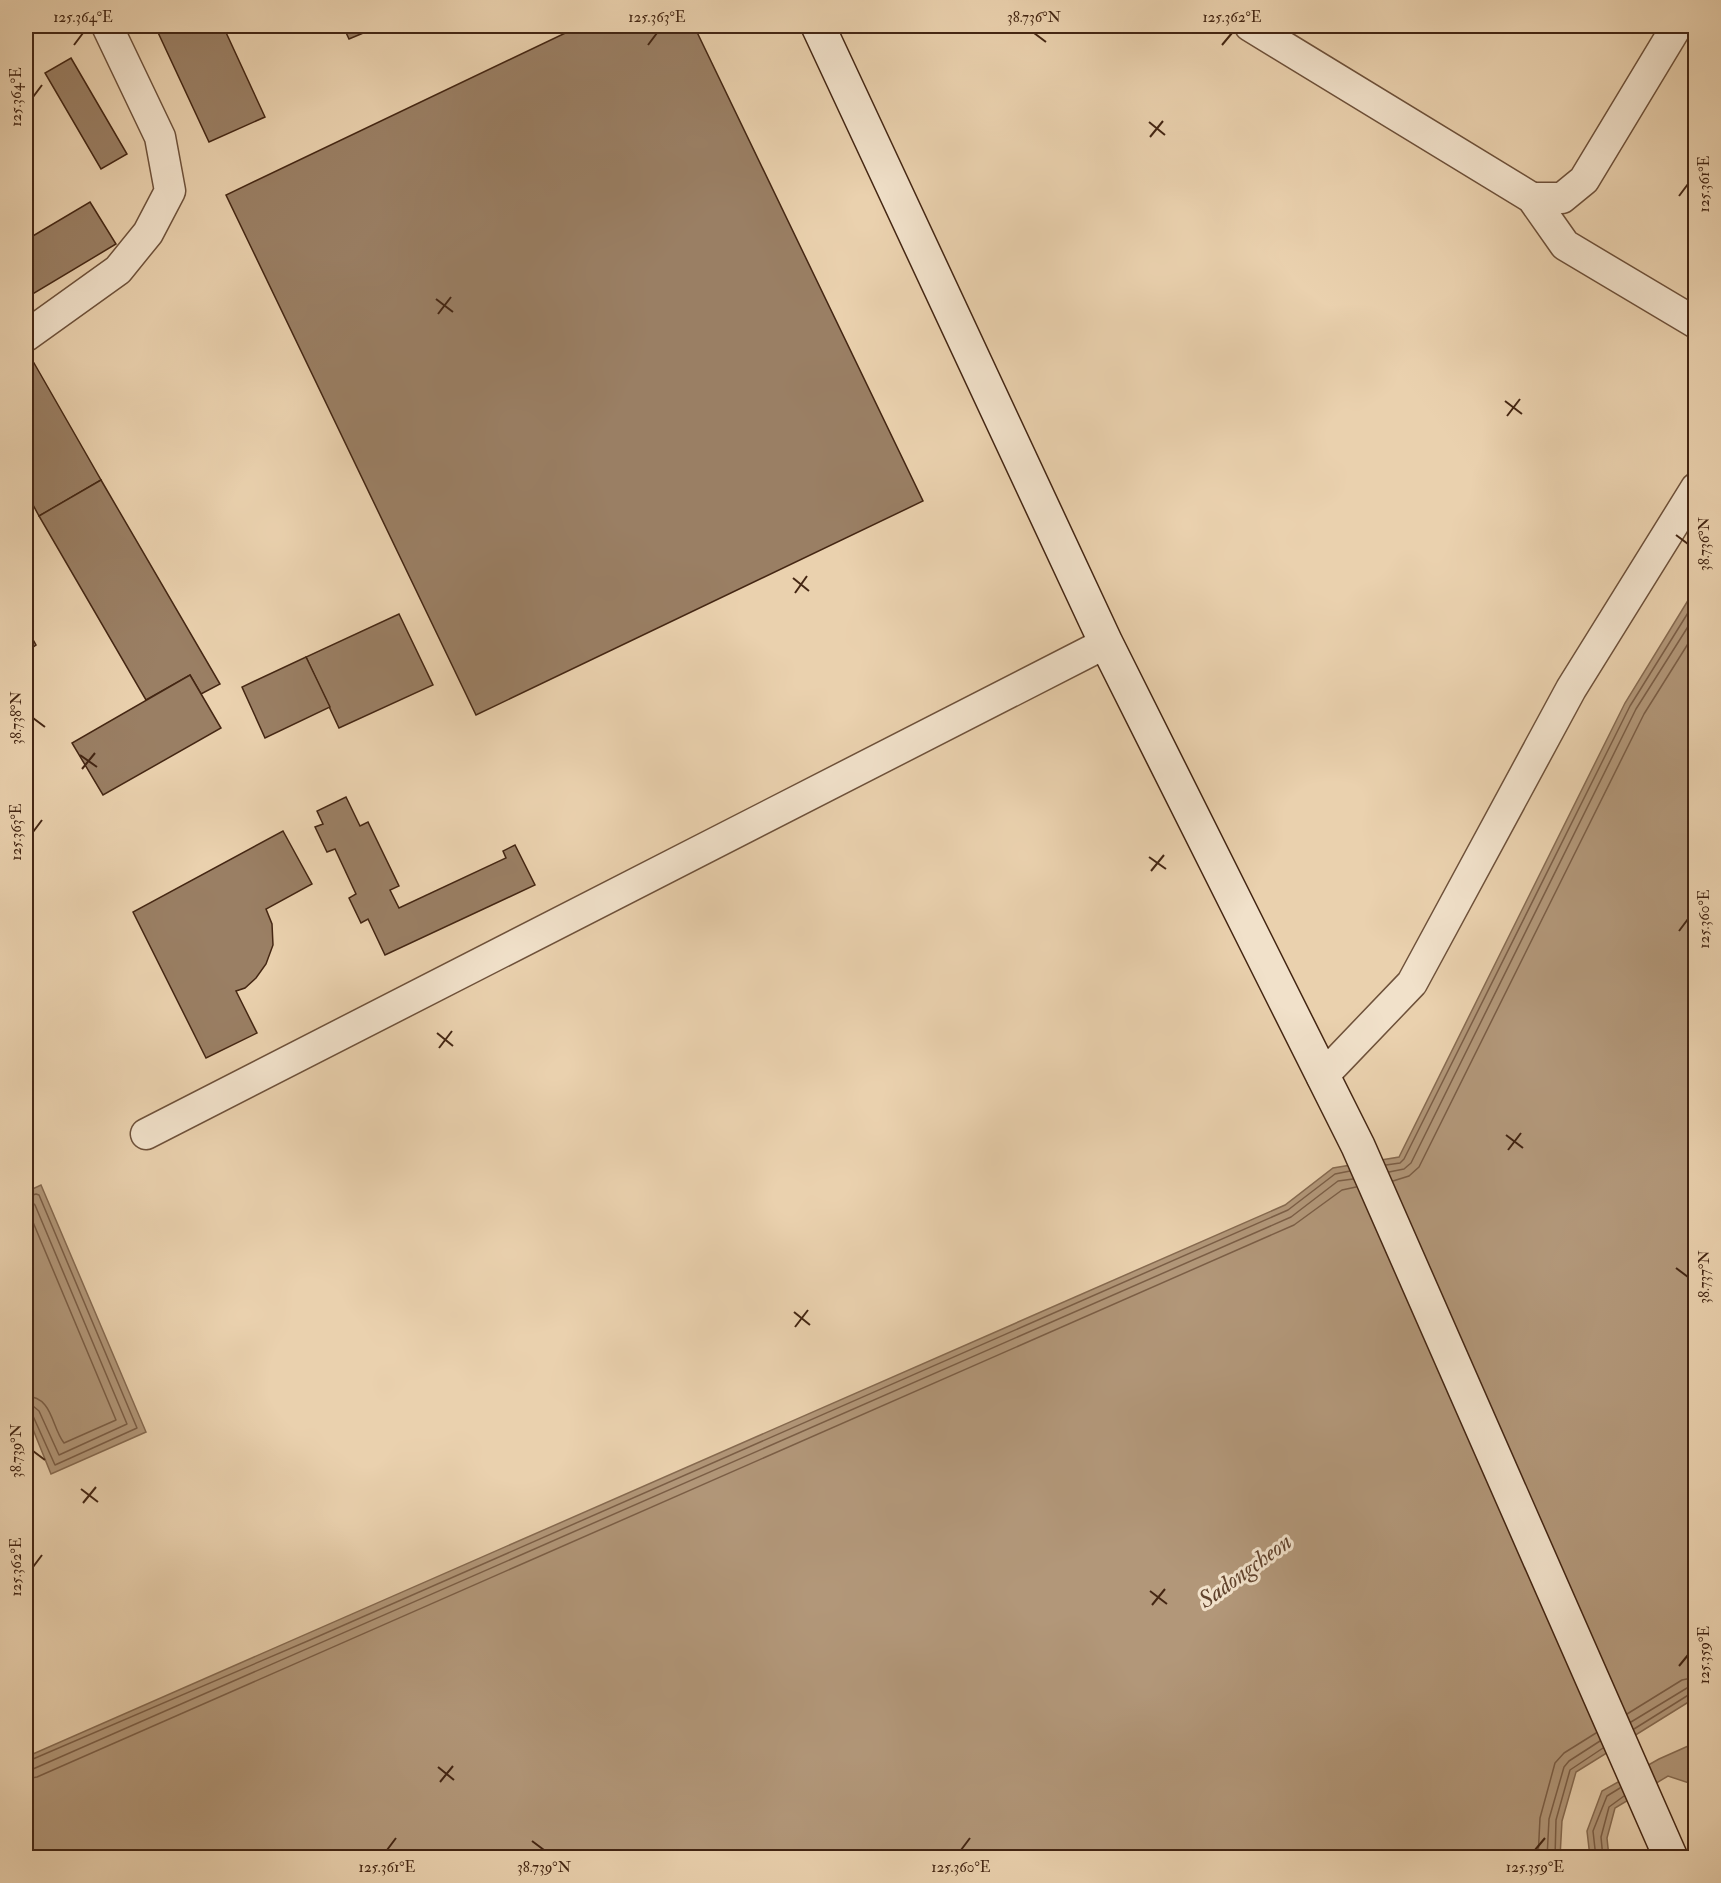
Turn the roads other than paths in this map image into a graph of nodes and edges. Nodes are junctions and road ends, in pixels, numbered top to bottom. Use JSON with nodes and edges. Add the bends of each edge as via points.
{"nodes":[{"id":1,"x":107,"y":26,"type":"edge"},
{"id":2,"x":818,"y":26,"type":"edge"},
{"id":3,"x":1250,"y":26,"type":"edge"},
{"id":4,"x":1677,"y":26,"type":"edge"},
{"id":5,"x":1532,"y":198,"type":"junction"},
{"id":6,"x":1695,"y":323,"type":"edge"},
{"id":7,"x":26,"y":336,"type":"edge"},
{"id":8,"x":1695,"y":488,"type":"edge"},
{"id":9,"x":1106,"y":643,"type":"junction"},
{"id":10,"x":1322,"y":1077,"type":"junction"},
{"id":11,"x":146,"y":1134,"type":"dead end"},
{"id":12,"x":1671,"y":1857,"type":"edge"}],
"edges":[{"from":1,"to":7,"type":"street","via":[[160,137],[170,191],[148,233],[118,270]]},
{"from":2,"to":9,"type":"main road"},
{"from":3,"to":5,"type":"street"},
{"from":4,"to":5,"type":"street","via":[[1584,180],[1562,198]]},
{"from":5,"to":6,"type":"street","via":[[1565,245]]},
{"from":8,"to":10,"type":"street","via":[[1571,689],[1412,983]]},
{"from":9,"to":10,"type":"main road"},
{"from":9,"to":11,"type":"street"},
{"from":10,"to":12,"type":"main road","via":[[1358,1146]]}]}
